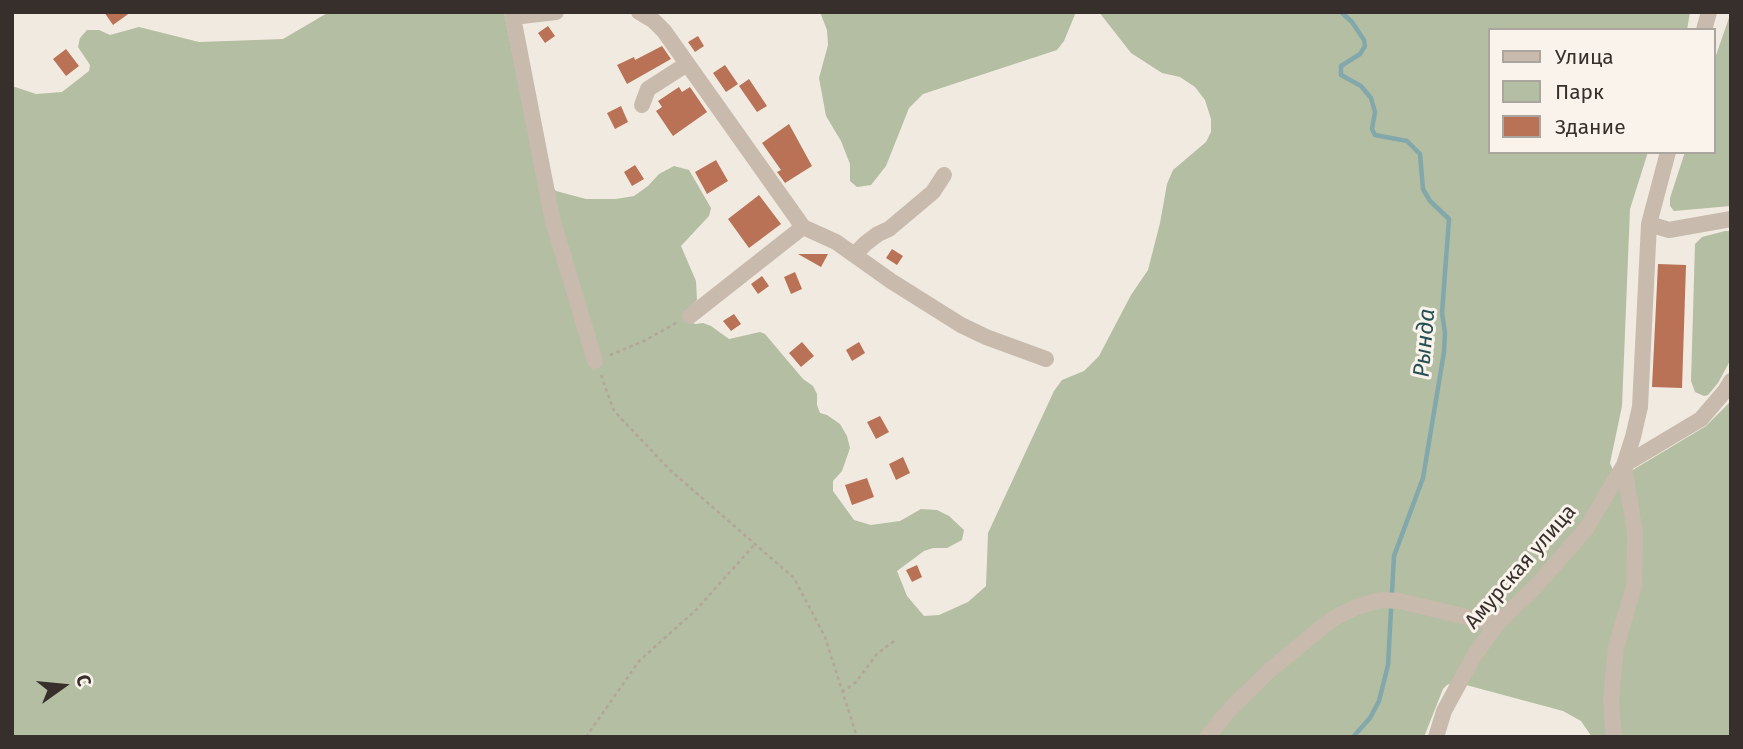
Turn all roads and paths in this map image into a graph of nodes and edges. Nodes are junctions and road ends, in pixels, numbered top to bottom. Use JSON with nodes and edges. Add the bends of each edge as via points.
{"nodes":[{"id":1,"x":556,"y":12,"type":"edge"},
{"id":2,"x":639,"y":12,"type":"edge"},
{"id":3,"x":512,"y":15,"type":"edge"},
{"id":4,"x":687,"y":64,"type":"junction"},
{"id":5,"x":642,"y":105,"type":"dead end"},
{"id":6,"x":1667,"y":154,"type":"edge"},
{"id":7,"x":944,"y":175,"type":"dead end"},
{"id":8,"x":1731,"y":219,"type":"edge"},
{"id":9,"x":1649,"y":224,"type":"junction"},
{"id":10,"x":803,"y":227,"type":"junction"},
{"id":11,"x":855,"y":254,"type":"junction"},
{"id":12,"x":690,"y":316,"type":"joint"},
{"id":13,"x":1046,"y":359,"type":"dead end"},
{"id":14,"x":595,"y":361,"type":"junction"},
{"id":15,"x":1731,"y":381,"type":"edge"},
{"id":16,"x":1624,"y":465,"type":"junction"},
{"id":17,"x":755,"y":544,"type":"junction"},
{"id":18,"x":1497,"y":624,"type":"junction"},
{"id":19,"x":894,"y":641,"type":"dead end"},
{"id":20,"x":842,"y":692,"type":"junction"},
{"id":21,"x":586,"y":737,"type":"edge"},
{"id":22,"x":857,"y":737,"type":"edge"},
{"id":23,"x":1207,"y":737,"type":"edge"},
{"id":24,"x":1436,"y":737,"type":"edge"},
{"id":25,"x":1614,"y":737,"type":"edge"}],
"edges":[{"from":1,"to":3,"type":"street"},
{"from":2,"to":4,"type":"street","via":[[664,31]]},
{"from":3,"to":14,"type":"street","via":[[552,218]]},
{"from":4,"to":5,"type":"street","via":[[648,89]]},
{"from":4,"to":10,"type":"street"},
{"from":6,"to":9,"type":"street"},
{"from":7,"to":11,"type":"street","via":[[933,192]]},
{"from":8,"to":9,"type":"street","via":[[1669,230]]},
{"from":9,"to":16,"type":"street","via":[[1640,407]]},
{"from":10,"to":11,"type":"street"},
{"from":10,"to":12,"type":"street"},
{"from":11,"to":13,"type":"street","via":[[961,325]]},
{"from":12,"to":14,"type":"path"},
{"from":14,"to":17,"type":"path","via":[[614,411],[670,470]]},
{"from":15,"to":16,"type":"street","via":[[1701,419]]},
{"from":16,"to":18,"type":"street","name":"Амурская улица","via":[[1586,529]]},
{"from":16,"to":25,"type":"street","via":[[1635,533],[1634,586],[1616,647],[1611,701]]},
{"from":17,"to":20,"type":"path","via":[[794,578],[825,637]]},
{"from":17,"to":21,"type":"path","via":[[696,610],[639,661]]},
{"from":18,"to":23,"type":"street","via":[[1399,601],[1356,607],[1332,619],[1270,670]]},
{"from":18,"to":24,"type":"street","name":"Амурская улица","via":[[1444,711]]},
{"from":19,"to":20,"type":"path"},
{"from":20,"to":22,"type":"path"}]}
